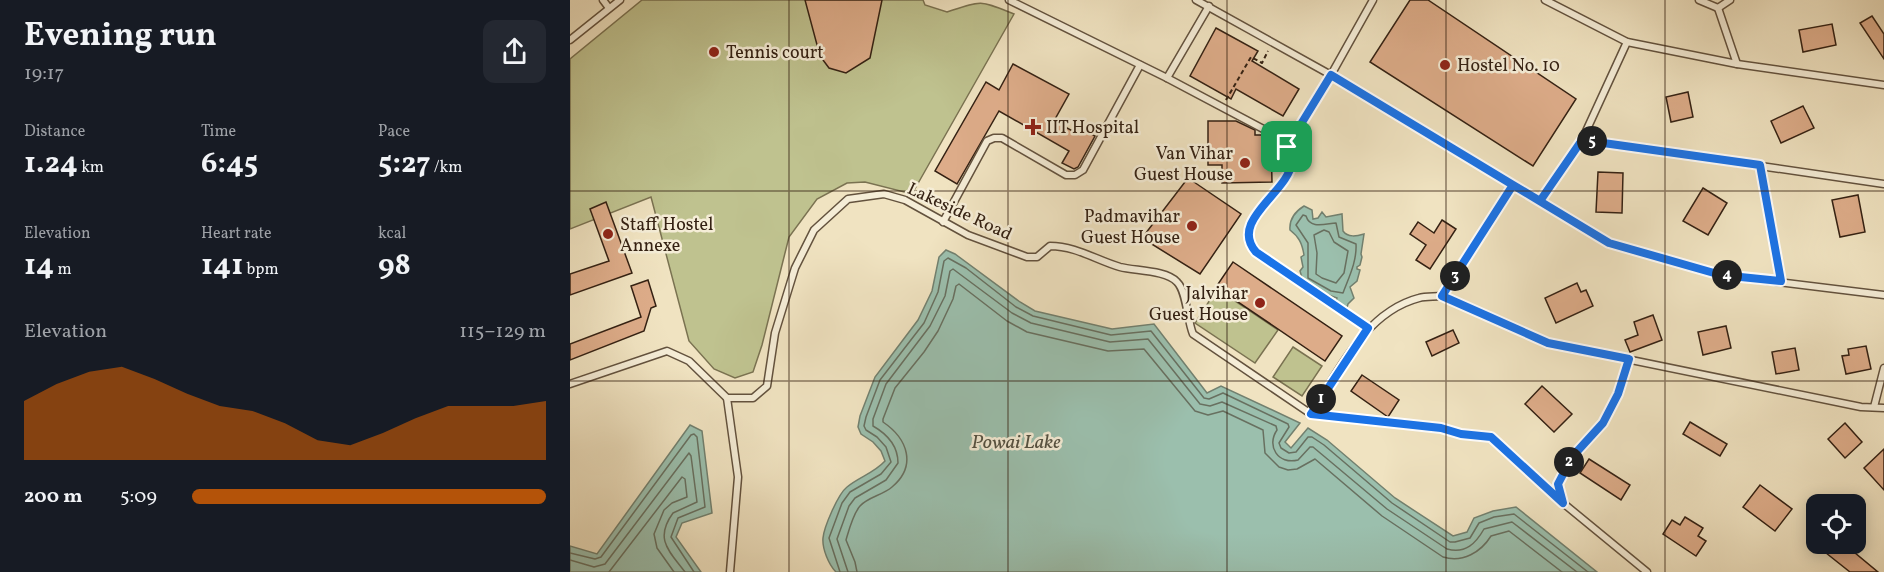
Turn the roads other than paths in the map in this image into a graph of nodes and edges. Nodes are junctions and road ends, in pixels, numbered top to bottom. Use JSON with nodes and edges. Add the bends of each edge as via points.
{"nodes":[{"id":1,"x":603,"y":0,"type":"edge"},
{"id":2,"x":620,"y":0,"type":"edge"},
{"id":3,"x":1009,"y":0,"type":"edge"},
{"id":4,"x":1196,"y":0,"type":"edge"},
{"id":5,"x":1373,"y":0,"type":"edge"},
{"id":6,"x":1545,"y":0,"type":"edge"},
{"id":7,"x":1699,"y":0,"type":"edge"},
{"id":8,"x":1730,"y":0,"type":"edge"},
{"id":9,"x":1209,"y":6,"type":"junction"},
{"id":10,"x":609,"y":8,"type":"junction"},
{"id":11,"x":1718,"y":8,"type":"junction"},
{"id":12,"x":570,"y":39,"type":"edge"},
{"id":13,"x":1627,"y":42,"type":"junction"},
{"id":14,"x":1737,"y":64,"type":"junction"},
{"id":15,"x":1140,"y":65,"type":"junction"},
{"id":16,"x":1331,"y":75,"type":"junction"},
{"id":17,"x":1167,"y":78,"type":"junction"},
{"id":18,"x":1884,"y":85,"type":"edge"},
{"id":19,"x":1582,"y":140,"type":"junction"},
{"id":20,"x":1287,"y":147,"type":"junction"},
{"id":21,"x":1884,"y":184,"type":"edge"},
{"id":22,"x":1513,"y":185,"type":"junction"},
{"id":23,"x":1540,"y":201,"type":"junction"},
{"id":24,"x":943,"y":222,"type":"junction"},
{"id":25,"x":1884,"y":295,"type":"edge"},
{"id":26,"x":1442,"y":296,"type":"junction"},
{"id":27,"x":1368,"y":328,"type":"junction"},
{"id":28,"x":1629,"y":359,"type":"junction"},
{"id":29,"x":1884,"y":368,"type":"edge"},
{"id":30,"x":570,"y":384,"type":"edge"},
{"id":31,"x":727,"y":398,"type":"junction"},
{"id":32,"x":1874,"y":406,"type":"junction"},
{"id":33,"x":1884,"y":408,"type":"edge"},
{"id":34,"x":1311,"y":414,"type":"junction"},
{"id":35,"x":1563,"y":503,"type":"junction"},
{"id":36,"x":730,"y":572,"type":"edge"},
{"id":37,"x":1647,"y":572,"type":"edge"}],
"edges":[{"from":1,"to":10,"type":"lane"},
{"from":2,"to":10,"type":"lane"},
{"from":3,"to":15,"type":"lane"},
{"from":4,"to":9,"type":"lane"},
{"from":5,"to":16,"type":"lane"},
{"from":6,"to":13,"type":"lane"},
{"from":7,"to":11,"type":"lane"},
{"from":8,"to":11,"type":"lane"},
{"from":9,"to":16,"type":"lane"},
{"from":9,"to":17,"type":"lane"},
{"from":10,"to":12,"type":"lane"},
{"from":11,"to":14,"type":"lane"},
{"from":13,"to":14,"type":"lane"},
{"from":13,"to":19,"type":"lane"},
{"from":14,"to":18,"type":"lane"},
{"from":15,"to":17,"type":"lane"},
{"from":15,"to":24,"type":"lane","via":[[1083,170],[1075,176],[1066,175],[1002,138],[994,138],[987,141]]},
{"from":16,"to":20,"type":"lane"},
{"from":16,"to":22,"type":"lane"},
{"from":17,"to":20,"type":"lane","via":[[1284,141]]},
{"from":19,"to":21,"type":"lane"},
{"from":19,"to":23,"type":"lane"},
{"from":20,"to":27,"type":"lane","via":[[1292,159],[1288,175],[1252,222],[1249,243],[1256,252]]},
{"from":22,"to":23,"type":"lane"},
{"from":22,"to":26,"type":"lane"},
{"from":23,"to":25,"type":"lane","via":[[1609,243],[1721,275]]},
{"from":24,"to":31,"type":"lane","name":"Lakeside Road","via":[[905,200],[884,194],[848,199],[813,230],[795,268],[775,333],[767,386],[753,398]]},
{"from":24,"to":34,"type":"lane","name":"Lakeside Road","via":[[1027,257],[1037,257],[1050,246],[1066,246],[1121,267],[1148,270],[1177,281],[1185,295],[1193,334]]},
{"from":26,"to":27,"type":"lane","via":[[1419,298]]},
{"from":26,"to":28,"type":"lane","via":[[1548,343]]},
{"from":27,"to":34,"type":"lane"},
{"from":28,"to":32,"type":"lane","via":[[1861,407]]},
{"from":28,"to":35,"type":"lane","via":[[1603,423],[1572,457],[1558,484]]},
{"from":29,"to":32,"type":"lane"},
{"from":30,"to":31,"type":"lane","via":[[667,351],[689,361]]},
{"from":31,"to":36,"type":"lane","via":[[738,477]]},
{"from":32,"to":33,"type":"lane"},
{"from":34,"to":35,"type":"lane","name":"Lakeside Road","via":[[1491,437]]},
{"from":35,"to":37,"type":"lane","name":"Lakeside Road"}]}
